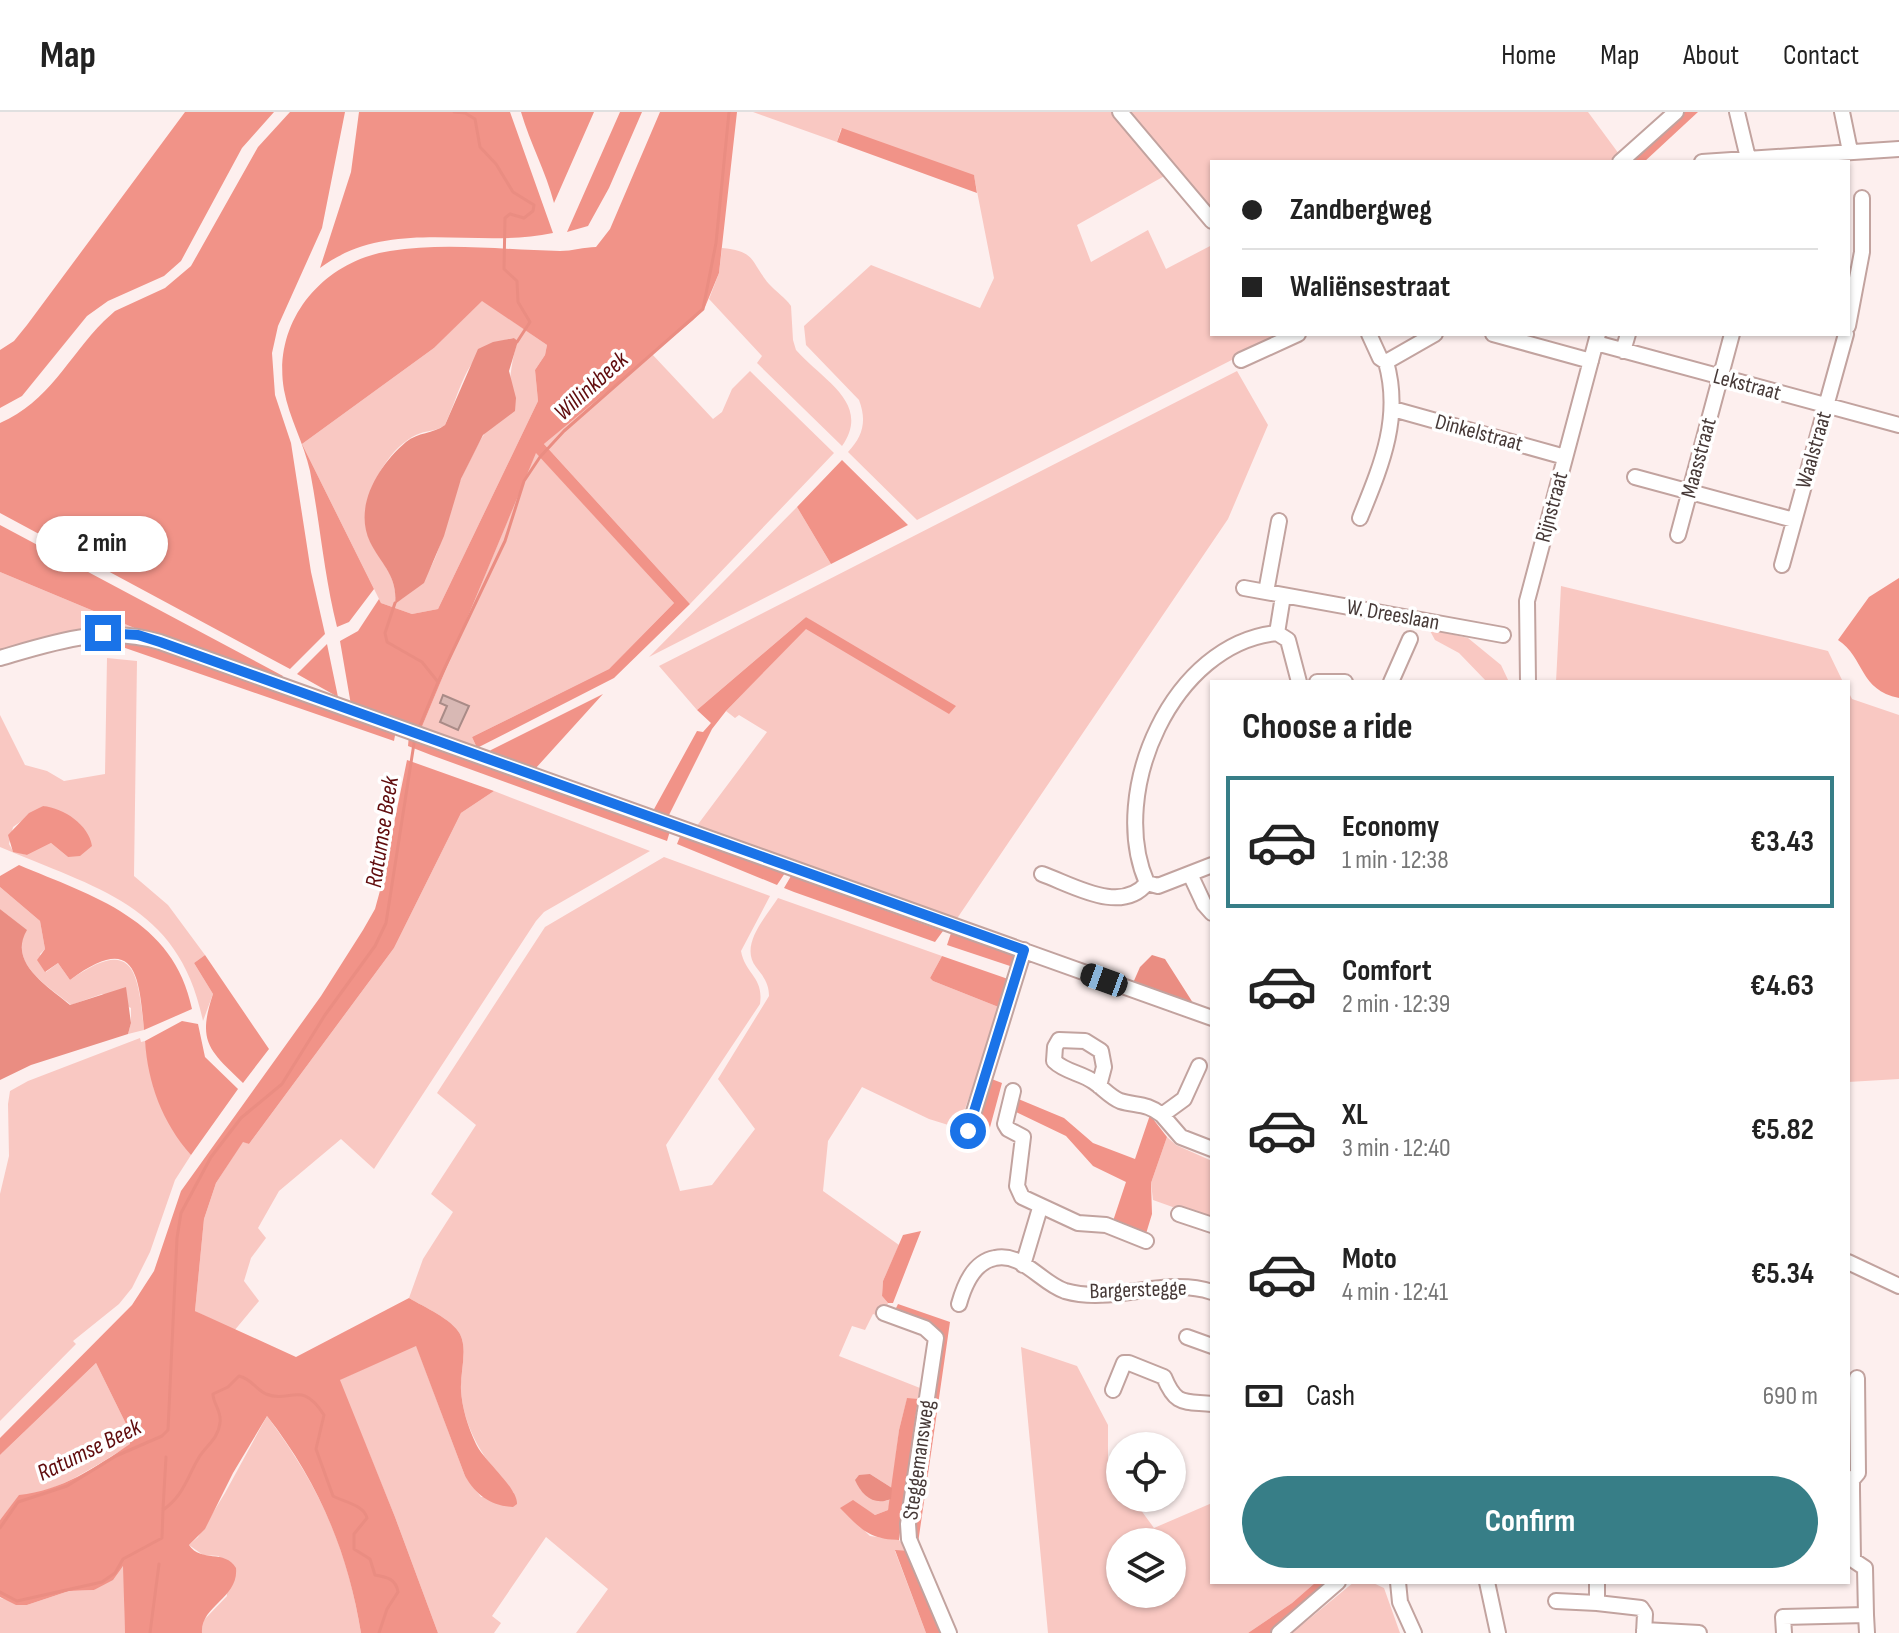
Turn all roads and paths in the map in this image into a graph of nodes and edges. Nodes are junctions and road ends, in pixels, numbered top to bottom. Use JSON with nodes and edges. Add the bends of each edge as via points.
{"nodes":[{"id":1,"x":1120,"y":112,"type":"edge"},
{"id":2,"x":1676,"y":112,"type":"edge"},
{"id":3,"x":1737,"y":112,"type":"edge"},
{"id":4,"x":1842,"y":112,"type":"edge"},
{"id":5,"x":1899,"y":149,"type":"edge"},
{"id":6,"x":1850,"y":151,"type":"junction"},
{"id":7,"x":1748,"y":158,"type":"junction"},
{"id":8,"x":1622,"y":160,"type":"edge"},
{"id":9,"x":1725,"y":160,"type":"edge"},
{"id":10,"x":1862,"y":198,"type":"dead end"},
{"id":11,"x":1210,"y":219,"type":"edge"},
{"id":12,"x":1850,"y":315,"type":"edge"},
{"id":13,"x":1294,"y":336,"type":"edge"},
{"id":14,"x":1370,"y":336,"type":"edge"},
{"id":15,"x":1432,"y":336,"type":"edge"},
{"id":16,"x":1500,"y":336,"type":"edge"},
{"id":17,"x":1627,"y":336,"type":"edge"},
{"id":18,"x":1731,"y":336,"type":"edge"},
{"id":19,"x":1845,"y":336,"type":"edge"},
{"id":20,"x":1597,"y":338,"type":"edge"},
{"id":21,"x":1623,"y":351,"type":"junction"},
{"id":22,"x":1241,"y":360,"type":"dead end"},
{"id":23,"x":1591,"y":361,"type":"junction"},
{"id":24,"x":1386,"y":362,"type":"junction"},
{"id":25,"x":1720,"y":378,"type":"junction"},
{"id":26,"x":1826,"y":406,"type":"junction"},
{"id":27,"x":1393,"y":409,"type":"junction"},
{"id":28,"x":1899,"y":425,"type":"edge"},
{"id":29,"x":1565,"y":457,"type":"junction"},
{"id":30,"x":1635,"y":477,"type":"dead end"},
{"id":31,"x":1690,"y":492,"type":"junction"},
{"id":32,"x":1360,"y":518,"type":"dead end"},
{"id":33,"x":1794,"y":520,"type":"junction"},
{"id":34,"x":1279,"y":521,"type":"dead end"},
{"id":35,"x":1678,"y":535,"type":"dead end"},
{"id":36,"x":1782,"y":565,"type":"dead end"},
{"id":37,"x":1244,"y":588,"type":"dead end"},
{"id":38,"x":1266,"y":592,"type":"junction"},
{"id":39,"x":1283,"y":596,"type":"junction"},
{"id":40,"x":1277,"y":633,"type":"junction"},
{"id":41,"x":1503,"y":635,"type":"dead end"},
{"id":42,"x":1410,"y":639,"type":"dead end"},
{"id":43,"x":0,"y":658,"type":"edge"},
{"id":44,"x":1298,"y":680,"type":"edge"},
{"id":45,"x":1392,"y":680,"type":"edge"},
{"id":46,"x":1528,"y":680,"type":"edge"},
{"id":47,"x":1210,"y":866,"type":"edge"},
{"id":48,"x":1042,"y":874,"type":"dead end"},
{"id":49,"x":1190,"y":874,"type":"junction"},
{"id":50,"x":1147,"y":883,"type":"junction"},
{"id":51,"x":1210,"y":911,"type":"edge"},
{"id":52,"x":1024,"y":950,"type":"junction"},
{"id":53,"x":1210,"y":1017,"type":"edge"},
{"id":54,"x":1199,"y":1066,"type":"dead end"},
{"id":55,"x":1099,"y":1086,"type":"dead end"},
{"id":56,"x":1013,"y":1091,"type":"dead end"},
{"id":57,"x":1162,"y":1115,"type":"junction"},
{"id":58,"x":968,"y":1131,"type":"dead end"},
{"id":59,"x":1210,"y":1148,"type":"edge"},
{"id":60,"x":1040,"y":1208,"type":"junction"},
{"id":61,"x":1179,"y":1214,"type":"dead end"},
{"id":62,"x":1210,"y":1224,"type":"edge"},
{"id":63,"x":1146,"y":1241,"type":"dead end"},
{"id":64,"x":1850,"y":1263,"type":"edge"},
{"id":65,"x":1023,"y":1265,"type":"junction"},
{"id":66,"x":1899,"y":1286,"type":"edge"},
{"id":67,"x":1210,"y":1291,"type":"edge"},
{"id":68,"x":959,"y":1304,"type":"dead end"},
{"id":69,"x":884,"y":1313,"type":"dead end"},
{"id":70,"x":1187,"y":1337,"type":"dead end"},
{"id":71,"x":1210,"y":1345,"type":"edge"},
{"id":72,"x":1857,"y":1378,"type":"dead end"},
{"id":73,"x":1113,"y":1390,"type":"dead end"},
{"id":74,"x":1210,"y":1404,"type":"edge"},
{"id":75,"x":1850,"y":1490,"type":"edge"},
{"id":76,"x":1336,"y":1584,"type":"edge"},
{"id":77,"x":1398,"y":1584,"type":"edge"},
{"id":78,"x":1487,"y":1584,"type":"edge"},
{"id":79,"x":1597,"y":1584,"type":"edge"},
{"id":80,"x":1556,"y":1601,"type":"dead end"},
{"id":81,"x":1597,"y":1603,"type":"junction"},
{"id":82,"x":1866,"y":1615,"type":"junction"},
{"id":83,"x":1644,"y":1632,"type":"edge"},
{"id":84,"x":949,"y":1633,"type":"edge"},
{"id":85,"x":1279,"y":1633,"type":"edge"},
{"id":86,"x":1414,"y":1633,"type":"edge"},
{"id":87,"x":1498,"y":1633,"type":"edge"},
{"id":88,"x":1699,"y":1633,"type":"edge"},
{"id":89,"x":1784,"y":1633,"type":"edge"},
{"id":90,"x":1867,"y":1633,"type":"edge"}],
"edges":[{"from":1,"to":11,"type":"street"},
{"from":2,"to":8,"type":"street"},
{"from":3,"to":7,"type":"street"},
{"from":4,"to":6,"type":"street"},
{"from":5,"to":6,"type":"street"},
{"from":6,"to":7,"type":"street"},
{"from":7,"to":9,"type":"street"},
{"from":10,"to":12,"type":"street","via":[[1862,252]]},
{"from":13,"to":22,"type":"street"},
{"from":14,"to":24,"type":"street"},
{"from":15,"to":24,"type":"street"},
{"from":16,"to":23,"type":"street"},
{"from":17,"to":21,"type":"street"},
{"from":18,"to":25,"type":"street","name":"Maasstraat"},
{"from":19,"to":26,"type":"street","name":"Waalstraat"},
{"from":20,"to":21,"type":"street","name":"Lekstraat"},
{"from":20,"to":23,"type":"street","name":"Rijnstraat"},
{"from":21,"to":25,"type":"street","name":"Lekstraat"},
{"from":23,"to":29,"type":"street","name":"Rijnstraat"},
{"from":24,"to":27,"type":"street"},
{"from":25,"to":26,"type":"street","name":"Lekstraat"},
{"from":25,"to":31,"type":"street","name":"Maasstraat"},
{"from":26,"to":28,"type":"street","name":"Lekstraat"},
{"from":26,"to":33,"type":"street","name":"Waalstraat"},
{"from":27,"to":29,"type":"street","name":"Dinkelstraat"},
{"from":27,"to":32,"type":"street","via":[[1385,454]]},
{"from":29,"to":46,"type":"street","name":"Rijnstraat","via":[[1527,601]]},
{"from":30,"to":31,"type":"street"},
{"from":31,"to":33,"type":"street"},
{"from":31,"to":35,"type":"street","name":"Maasstraat"},
{"from":33,"to":36,"type":"street","name":"Waalstraat"},
{"from":34,"to":38,"type":"street"},
{"from":37,"to":38,"type":"street","name":"W. Dreeslaan"},
{"from":38,"to":39,"type":"street","name":"W. Dreeslaan"},
{"from":39,"to":40,"type":"street"},
{"from":39,"to":41,"type":"street","name":"W. Dreeslaan"},
{"from":40,"to":44,"type":"street","via":[[1288,640]]},
{"from":40,"to":50,"type":"street","via":[[1226,652],[1200,671],[1160,722],[1141,767],[1135,804]]},
{"from":42,"to":45,"type":"street"},
{"from":43,"to":52,"type":"street","via":[[86,634],[138,635]]},
{"from":47,"to":49,"type":"street"},
{"from":48,"to":50,"type":"street","via":[[1119,899],[1138,895]]},
{"from":49,"to":50,"type":"street","via":[[1158,886]]},
{"from":49,"to":51,"type":"street"},
{"from":52,"to":53,"type":"street"},
{"from":52,"to":58,"type":"street"},
{"from":54,"to":57,"type":"street","via":[[1184,1099]]},
{"from":55,"to":57,"type":"street","via":[[1118,1100],[1150,1105]]},
{"from":56,"to":60,"type":"street","via":[[1005,1124],[1023,1137],[1017,1186],[1022,1197]]},
{"from":57,"to":59,"type":"street","via":[[1181,1137]]},
{"from":60,"to":63,"type":"street"},
{"from":60,"to":65,"type":"street"},
{"from":61,"to":62,"type":"street"},
{"from":64,"to":66,"type":"street"},
{"from":65,"to":67,"type":"street","name":"Bargerstegge","via":[[1066,1291],[1122,1295],[1159,1287]]},
{"from":65,"to":68,"type":"street","name":"Bargerstegge","via":[[1009,1257],[978,1266],[964,1285]]},
{"from":69,"to":84,"type":"street","name":"Steggemansweg","via":[[925,1328],[936,1338],[908,1524],[909,1539]]},
{"from":70,"to":71,"type":"street"},
{"from":72,"to":75,"type":"street","via":[[1858,1473]]},
{"from":73,"to":74,"type":"street","via":[[1124,1363],[1129,1363],[1164,1377],[1179,1401]]},
{"from":75,"to":82,"type":"street","via":[[1853,1560],[1865,1568]]},
{"from":76,"to":85,"type":"street"},
{"from":77,"to":86,"type":"street"},
{"from":78,"to":87,"type":"street"},
{"from":79,"to":81,"type":"street"},
{"from":80,"to":81,"type":"street"},
{"from":81,"to":83,"type":"street","via":[[1641,1608]]},
{"from":82,"to":89,"type":"street","via":[[1783,1617]]},
{"from":82,"to":90,"type":"street"},
{"from":83,"to":88,"type":"street"}]}
